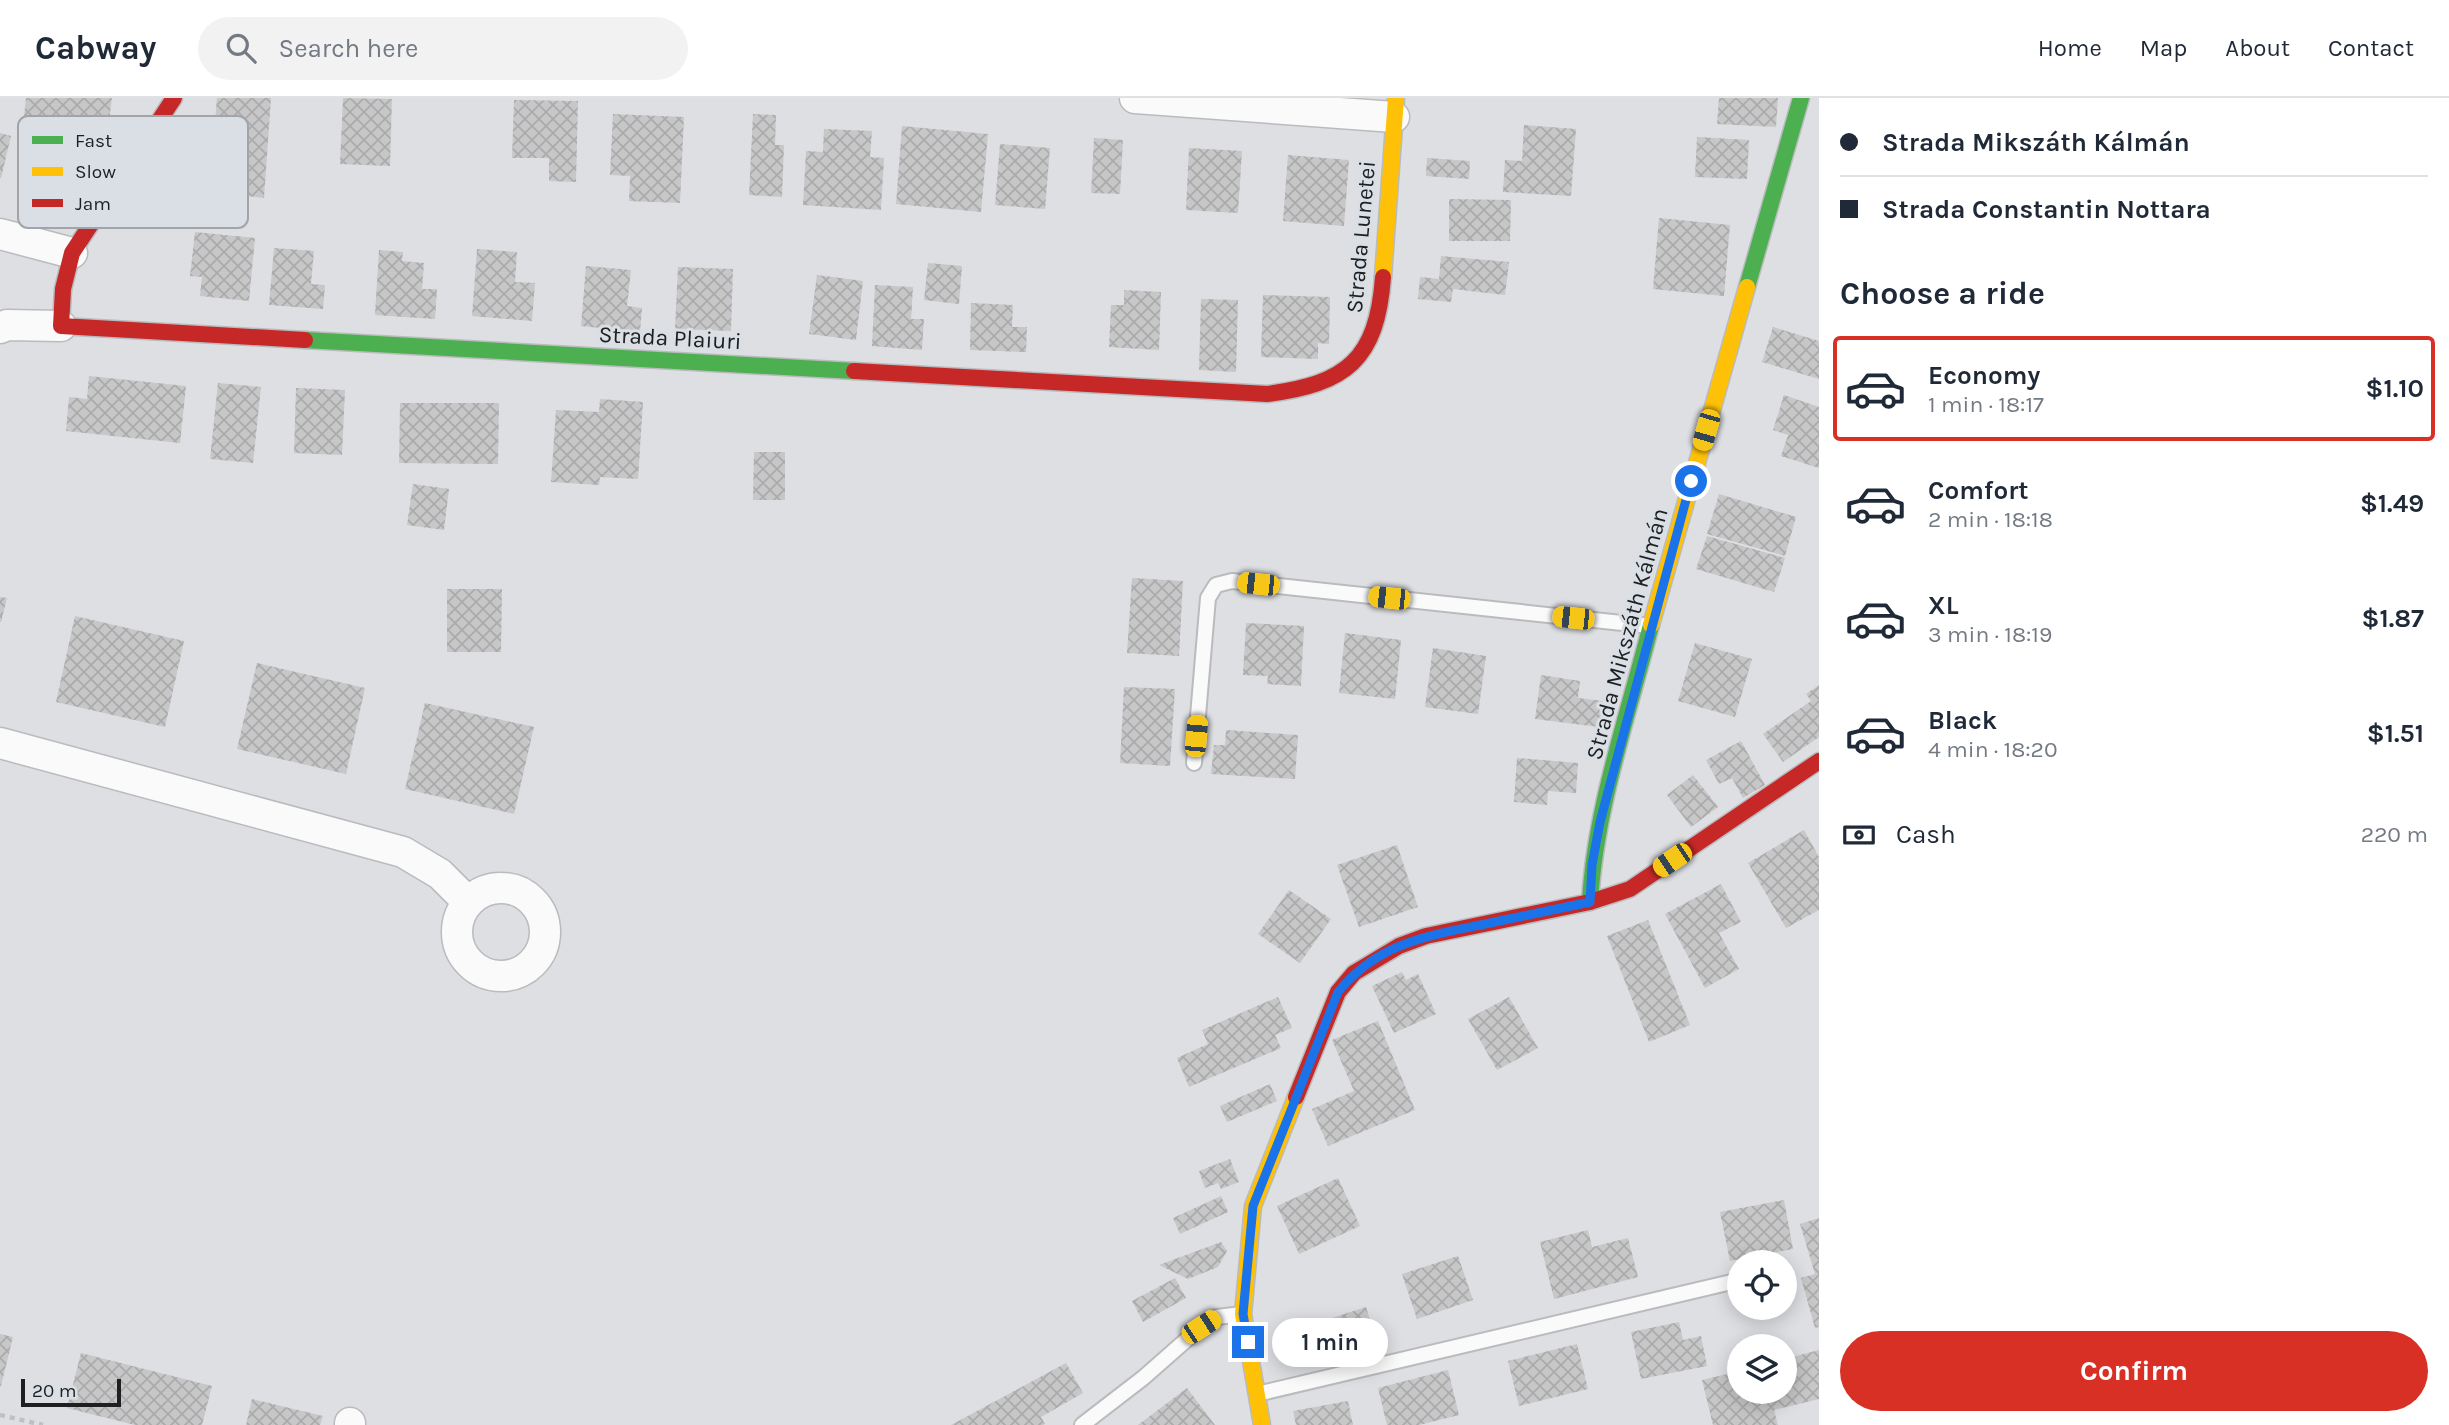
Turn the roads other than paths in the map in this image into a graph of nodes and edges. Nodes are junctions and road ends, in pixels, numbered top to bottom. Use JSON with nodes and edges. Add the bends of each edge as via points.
{"nodes":[{"id":1,"x":174,"y":98,"type":"edge"},
{"id":2,"x":1135,"y":98,"type":"edge"},
{"id":3,"x":1801,"y":98,"type":"edge"},
{"id":4,"x":1395,"y":108,"type":"edge"},
{"id":5,"x":162,"y":116,"type":"edge"},
{"id":6,"x":88,"y":228,"type":"edge"},
{"id":7,"x":0,"y":234,"type":"edge"},
{"id":8,"x":72,"y":253,"type":"junction"},
{"id":9,"x":61,"y":326,"type":"junction"},
{"id":10,"x":0,"y":328,"type":"edge"},
{"id":11,"x":1346,"y":369,"type":"joint"},
{"id":12,"x":1651,"y":626,"type":"junction"},
{"id":13,"x":0,"y":743,"type":"edge"},
{"id":14,"x":1819,"y":761,"type":"edge"},
{"id":15,"x":1194,"y":763,"type":"dead end"},
{"id":16,"x":468,"y":902,"type":"dead end"},
{"id":17,"x":1590,"y":902,"type":"junction"},
{"id":18,"x":1727,"y":1283,"type":"edge"},
{"id":19,"x":1243,"y":1314,"type":"junction"},
{"id":20,"x":1255,"y":1394,"type":"junction"},
{"id":21,"x":1082,"y":1425,"type":"edge"},
{"id":22,"x":1262,"y":1425,"type":"edge"}],
"edges":[{"from":1,"to":5,"type":"street"},
{"from":2,"to":4,"type":"street"},
{"from":3,"to":12,"type":"street","name":"Strada Mikszáth Kálmán"},
{"from":4,"to":11,"type":"street","name":"Strada Lunetei","via":[[1381,305],[1364,352]]},
{"from":6,"to":8,"type":"street"},
{"from":7,"to":8,"type":"street"},
{"from":8,"to":9,"type":"street","via":[[63,289]]},
{"from":9,"to":10,"type":"street"},
{"from":9,"to":11,"type":"street","name":"Strada Plaiuri","via":[[1267,394],[1322,385]]},
{"from":12,"to":15,"type":"lane","via":[[1231,581],[1216,585],[1208,598]]},
{"from":12,"to":17,"type":"street","name":"Strada Mikszáth Kálmán","via":[[1600,822]]},
{"from":13,"to":16,"type":"street","via":[[403,852],[439,874]]},
{"from":14,"to":17,"type":"street","via":[[1630,889]]},
{"from":17,"to":19,"type":"street","via":[[1426,936],[1354,973],[1338,992],[1253,1206]]},
{"from":18,"to":20,"type":"lane"},
{"from":19,"to":20,"type":"street"},
{"from":19,"to":21,"type":"lane","via":[[1217,1317],[1201,1327]]},
{"from":20,"to":22,"type":"street"}]}
